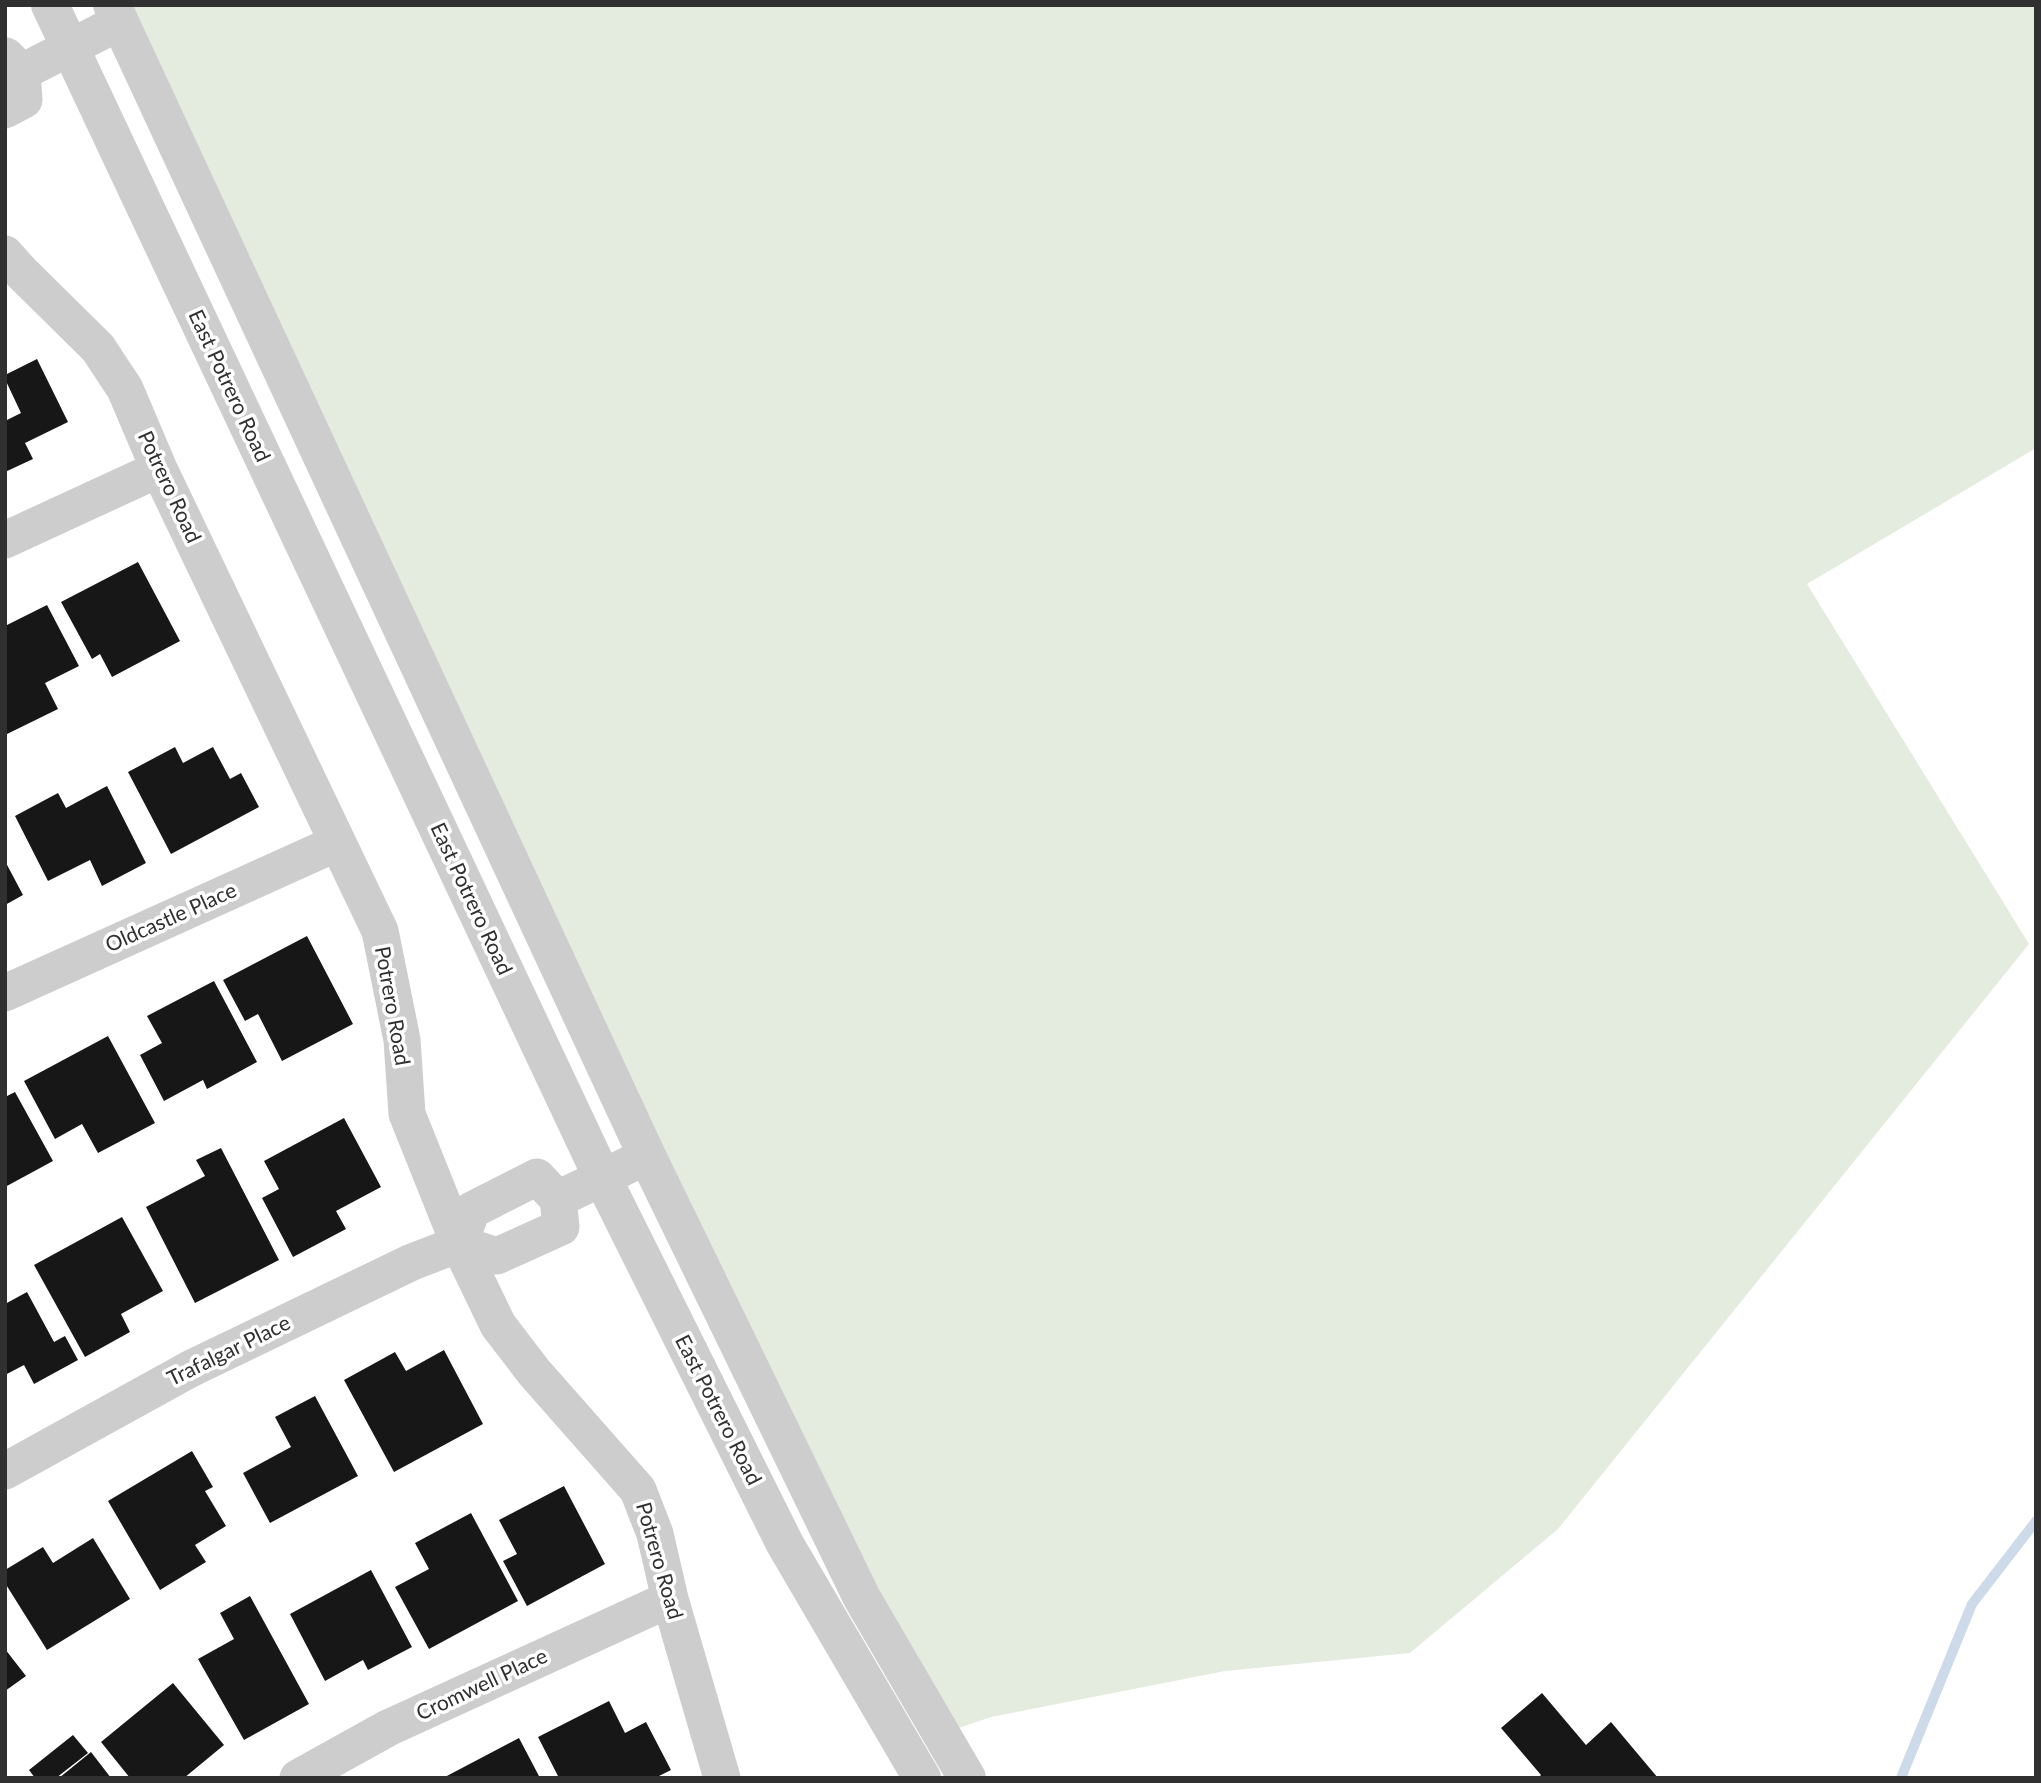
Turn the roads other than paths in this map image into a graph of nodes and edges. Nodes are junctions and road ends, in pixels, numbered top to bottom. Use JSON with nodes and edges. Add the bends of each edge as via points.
{"nodes":[{"id":1,"x":50,"y":5,"type":"edge"},
{"id":2,"x":116,"y":13,"type":"edge"},
{"id":3,"x":70,"y":47,"type":"junction"},
{"id":4,"x":13,"y":63,"type":"edge"},
{"id":5,"x":5,"y":110,"type":"edge"},
{"id":6,"x":5,"y":254,"type":"edge"},
{"id":7,"x":159,"y":469,"type":"junction"},
{"id":8,"x":5,"y":540,"type":"edge"},
{"id":9,"x":337,"y":844,"type":"junction"},
{"id":10,"x":5,"y":993,"type":"edge"},
{"id":11,"x":647,"y":1156,"type":"junction"},
{"id":12,"x":602,"y":1177,"type":"junction"},
{"id":13,"x":558,"y":1199,"type":"junction"},
{"id":14,"x":459,"y":1244,"type":"junction"},
{"id":15,"x":5,"y":1471,"type":"edge"},
{"id":16,"x":670,"y":1599,"type":"junction"},
{"id":17,"x":298,"y":1778,"type":"edge"},
{"id":18,"x":722,"y":1778,"type":"edge"},
{"id":19,"x":922,"y":1778,"type":"edge"},
{"id":20,"x":967,"y":1778,"type":"edge"}],
"edges":[{"from":1,"to":3,"type":"street","name":"East Potrero Road"},
{"from":2,"to":3,"type":"street"},
{"from":2,"to":11,"type":"street"},
{"from":3,"to":4,"type":"street"},
{"from":3,"to":12,"type":"street","name":"East Potrero Road"},
{"from":4,"to":5,"type":"street","via":[[24,100]]},
{"from":6,"to":7,"type":"street","name":"Potrero Road","via":[[98,348],[125,389]]},
{"from":7,"to":8,"type":"street"},
{"from":7,"to":9,"type":"street","name":"Potrero Road"},
{"from":9,"to":10,"type":"street","name":"Oldcastle Place"},
{"from":9,"to":14,"type":"street","name":"Potrero Road","via":[[380,931],[402,1041],[407,1114]]},
{"from":11,"to":12,"type":"street"},
{"from":11,"to":20,"type":"street","via":[[862,1598]]},
{"from":12,"to":13,"type":"street"},
{"from":12,"to":19,"type":"street","name":"East Potrero Road","via":[[785,1544]]},
{"from":13,"to":14,"type":"street","via":[[561,1227],[540,1237],[497,1256]]},
{"from":13,"to":14,"type":"street","via":[[537,1177],[472,1210]]},
{"from":14,"to":15,"type":"street","name":"Trafalgar Place","via":[[190,1369]]},
{"from":14,"to":16,"type":"street","name":"Potrero Road","via":[[498,1325],[638,1490],[655,1534]]},
{"from":16,"to":17,"type":"street","name":"Cromwell Place","via":[[388,1728]]},
{"from":16,"to":18,"type":"street","name":"Potrero Road"}]}
